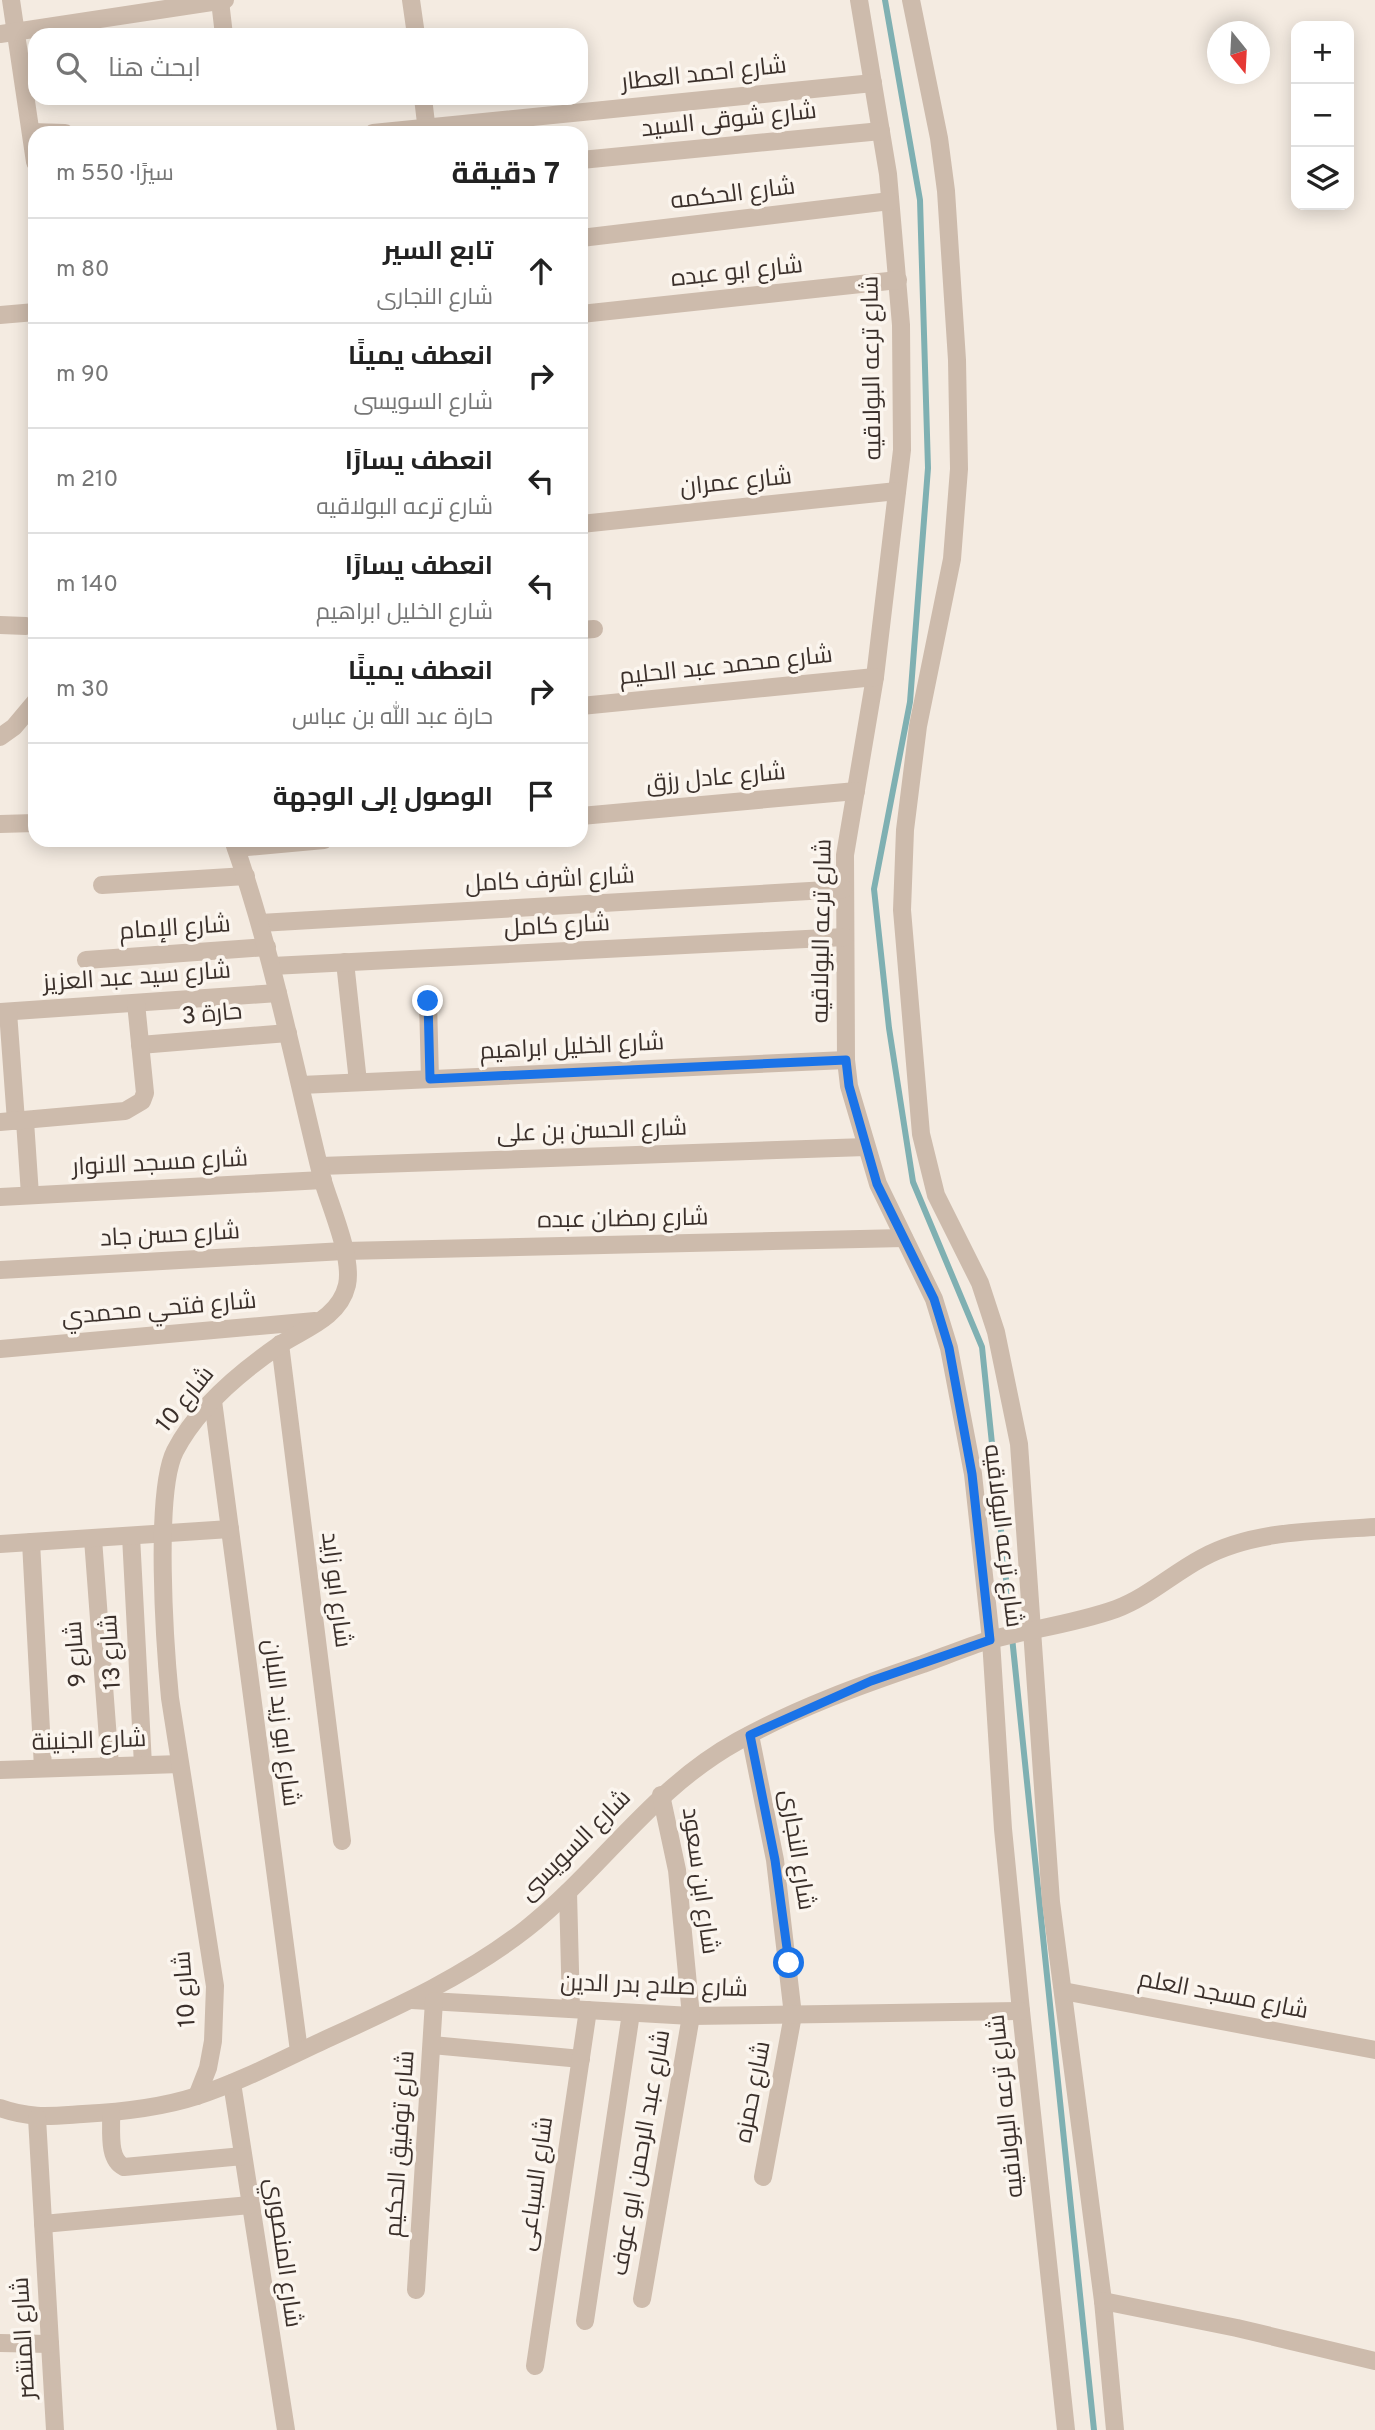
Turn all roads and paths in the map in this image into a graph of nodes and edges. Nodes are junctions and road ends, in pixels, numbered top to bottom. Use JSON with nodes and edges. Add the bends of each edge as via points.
{"nodes":[{"id":1,"x":11,"y":0,"type":"edge"},
{"id":2,"x":225,"y":0,"type":"edge"},
{"id":3,"x":411,"y":0,"type":"edge"},
{"id":4,"x":859,"y":0,"type":"edge"},
{"id":5,"x":911,"y":0,"type":"edge"},
{"id":6,"x":220,"y":1,"type":"edge"},
{"id":7,"x":40,"y":28,"type":"edge"},
{"id":8,"x":223,"y":28,"type":"edge"},
{"id":9,"x":414,"y":28,"type":"edge"},
{"id":10,"x":28,"y":30,"type":"edge"},
{"id":11,"x":7,"y":33,"type":"edge"},
{"id":12,"x":873,"y":83,"type":"junction"},
{"id":13,"x":425,"y":105,"type":"edge"},
{"id":14,"x":30,"y":126,"type":"edge"},
{"id":15,"x":432,"y":126,"type":"edge"},
{"id":16,"x":470,"y":126,"type":"edge"},
{"id":17,"x":881,"y":131,"type":"junction"},
{"id":18,"x":588,"y":159,"type":"edge"},
{"id":19,"x":890,"y":201,"type":"junction"},
{"id":20,"x":588,"y":237,"type":"edge"},
{"id":21,"x":898,"y":280,"type":"junction"},
{"id":22,"x":28,"y":313,"type":"edge"},
{"id":23,"x":588,"y":313,"type":"edge"},
{"id":24,"x":0,"y":315,"type":"edge"},
{"id":25,"x":897,"y":491,"type":"junction"},
{"id":26,"x":588,"y":523,"type":"edge"},
{"id":27,"x":0,"y":625,"type":"edge"},
{"id":28,"x":26,"y":626,"type":"dead end"},
{"id":29,"x":875,"y":677,"type":"junction"},
{"id":30,"x":588,"y":705,"type":"edge"},
{"id":31,"x":28,"y":710,"type":"edge"},
{"id":32,"x":0,"y":737,"type":"edge"},
{"id":33,"x":856,"y":791,"type":"junction"},
{"id":34,"x":588,"y":815,"type":"edge"},
{"id":35,"x":28,"y":823,"type":"edge"},
{"id":36,"x":0,"y":824,"type":"edge"},
{"id":37,"x":235,"y":847,"type":"edge"},
{"id":38,"x":246,"y":876,"type":"junction"},
{"id":39,"x":102,"y":885,"type":"dead end"},
{"id":40,"x":844,"y":889,"type":"junction"},
{"id":41,"x":260,"y":923,"type":"junction"},
{"id":42,"x":845,"y":937,"type":"junction"},
{"id":43,"x":267,"y":947,"type":"junction"},
{"id":44,"x":86,"y":960,"type":"dead end"},
{"id":45,"x":345,"y":962,"type":"junction"},
{"id":46,"x":272,"y":966,"type":"junction"},
{"id":47,"x":278,"y":993,"type":"junction"},
{"id":48,"x":428,"y":1001,"type":"dead end"},
{"id":49,"x":136,"y":1003,"type":"junction"},
{"id":50,"x":2,"y":1012,"type":"edge"},
{"id":51,"x":288,"y":1033,"type":"junction"},
{"id":52,"x":139,"y":1045,"type":"junction"},
{"id":53,"x":846,"y":1060,"type":"junction"},
{"id":54,"x":430,"y":1079,"type":"junction"},
{"id":55,"x":358,"y":1083,"type":"junction"},
{"id":56,"x":301,"y":1085,"type":"junction"},
{"id":57,"x":14,"y":1121,"type":"edge"},
{"id":58,"x":866,"y":1147,"type":"junction"},
{"id":59,"x":321,"y":1173,"type":"junction"},
{"id":60,"x":30,"y":1195,"type":"junction"},
{"id":61,"x":0,"y":1197,"type":"edge"},
{"id":62,"x":904,"y":1238,"type":"junction"},
{"id":63,"x":344,"y":1251,"type":"junction"},
{"id":64,"x":0,"y":1270,"type":"edge"},
{"id":65,"x":322,"y":1321,"type":"junction"},
{"id":66,"x":281,"y":1344,"type":"junction"},
{"id":67,"x":0,"y":1349,"type":"edge"},
{"id":68,"x":213,"y":1401,"type":"junction"},
{"id":69,"x":1375,"y":1527,"type":"edge"},
{"id":70,"x":230,"y":1529,"type":"junction"},
{"id":71,"x":164,"y":1534,"type":"junction"},
{"id":72,"x":131,"y":1536,"type":"junction"},
{"id":73,"x":93,"y":1539,"type":"junction"},
{"id":74,"x":31,"y":1542,"type":"junction"},
{"id":75,"x":0,"y":1544,"type":"edge"},
{"id":76,"x":1031,"y":1632,"type":"junction"},
{"id":77,"x":994,"y":1639,"type":"junction"},
{"id":78,"x":750,"y":1735,"type":"junction"},
{"id":79,"x":180,"y":1764,"type":"junction"},
{"id":80,"x":143,"y":1765,"type":"junction"},
{"id":81,"x":110,"y":1766,"type":"junction"},
{"id":82,"x":43,"y":1768,"type":"junction"},
{"id":83,"x":0,"y":1769,"type":"edge"},
{"id":84,"x":661,"y":1795,"type":"junction"},
{"id":85,"x":342,"y":1841,"type":"dead end"},
{"id":86,"x":568,"y":1892,"type":"junction"},
{"id":87,"x":1063,"y":1991,"type":"junction"},
{"id":88,"x":412,"y":2000,"type":"junction"},
{"id":89,"x":434,"y":2001,"type":"junction"},
{"id":90,"x":579,"y":2010,"type":"junction"},
{"id":91,"x":1021,"y":2011,"type":"junction"},
{"id":92,"x":631,"y":2013,"type":"junction"},
{"id":93,"x":793,"y":2015,"type":"junction"},
{"id":94,"x":691,"y":2016,"type":"junction"},
{"id":95,"x":432,"y":2045,"type":"junction"},
{"id":96,"x":1375,"y":2050,"type":"edge"},
{"id":97,"x":299,"y":2051,"type":"junction"},
{"id":98,"x":580,"y":2059,"type":"junction"},
{"id":99,"x":232,"y":2082,"type":"junction"},
{"id":100,"x":197,"y":2096,"type":"junction"},
{"id":101,"x":0,"y":2108,"type":"edge"},
{"id":102,"x":111,"y":2113,"type":"junction"},
{"id":103,"x":37,"y":2118,"type":"junction"},
{"id":104,"x":243,"y":2156,"type":"junction"},
{"id":105,"x":763,"y":2177,"type":"dead end"},
{"id":106,"x":250,"y":2206,"type":"junction"},
{"id":107,"x":43,"y":2224,"type":"junction"},
{"id":108,"x":416,"y":2290,"type":"dead end"},
{"id":109,"x":642,"y":2299,"type":"dead end"},
{"id":110,"x":1102,"y":2301,"type":"junction"},
{"id":111,"x":585,"y":2321,"type":"dead end"},
{"id":112,"x":0,"y":2343,"type":"edge"},
{"id":113,"x":50,"y":2344,"type":"junction"},
{"id":114,"x":1375,"y":2361,"type":"edge"},
{"id":115,"x":536,"y":2366,"type":"dead end"},
{"id":116,"x":55,"y":2430,"type":"edge"},
{"id":117,"x":286,"y":2430,"type":"edge"},
{"id":118,"x":1066,"y":2430,"type":"edge"},
{"id":119,"x":1115,"y":2430,"type":"edge"}],
"edges":[{"from":1,"to":11,"type":"street"},
{"from":2,"to":6,"type":"street"},
{"from":3,"to":9,"type":"street"},
{"from":4,"to":12,"type":"street","name":"شارع ترعه البولاقيه"},
{"from":5,"to":76,"type":"street","name":"شارع ترعه البولاقيه","via":[[946,191],[957,348],[959,469],[952,559],[918,726],[906,817],[902,910],[921,1134],[936,1195],[981,1283],[1008,1381],[1018,1444]]},
{"from":6,"to":7,"type":"street"},
{"from":6,"to":8,"type":"street"},
{"from":10,"to":11,"type":"street"},
{"from":11,"to":14,"type":"street"},
{"from":12,"to":16,"type":"street","name":"شارع احمد العطار"},
{"from":12,"to":17,"type":"street","name":"شارع ترعه البولاقيه"},
{"from":13,"to":15,"type":"street"},
{"from":17,"to":18,"type":"street","name":"شارع شوقى السيد"},
{"from":17,"to":19,"type":"street","name":"شارع ترعه البولاقيه"},
{"from":19,"to":20,"type":"street","name":"شارع الحكمه"},
{"from":19,"to":21,"type":"street","name":"شارع ترعه البولاقيه"},
{"from":21,"to":23,"type":"street","name":"شارع ابو عبده"},
{"from":21,"to":25,"type":"street","name":"شارع ترعه البولاقيه","via":[[902,450]]},
{"from":22,"to":24,"type":"street"},
{"from":25,"to":26,"type":"street","name":"شارع عمران"},
{"from":25,"to":29,"type":"street","name":"شارع ترعه البولاقيه"},
{"from":27,"to":28,"type":"street"},
{"from":29,"to":30,"type":"street","name":"شارع محمد عبد الحليم"},
{"from":29,"to":33,"type":"street","name":"شارع ترعه البولاقيه"},
{"from":31,"to":32,"type":"street"},
{"from":33,"to":34,"type":"street","name":"شارع عادل رزق"},
{"from":33,"to":40,"type":"street","name":"شارع ترعه البولاقيه"},
{"from":35,"to":36,"type":"street"},
{"from":37,"to":38,"type":"street","name":"شارع 10"},
{"from":38,"to":39,"type":"street"},
{"from":38,"to":41,"type":"street","name":"شارع 10"},
{"from":40,"to":41,"type":"street","name":"شارع اشرف كامل"},
{"from":40,"to":42,"type":"street","name":"شارع ترعه البولاقيه"},
{"from":41,"to":43,"type":"street","name":"شارع 10"},
{"from":42,"to":45,"type":"street","name":"شارع كامل"},
{"from":42,"to":53,"type":"street","name":"شارع ترعه البولاقيه"},
{"from":43,"to":44,"type":"street","name":"شارع الإمام"},
{"from":43,"to":46,"type":"street","name":"شارع 10"},
{"from":45,"to":46,"type":"street","name":"شارع كامل"},
{"from":45,"to":55,"type":"street"},
{"from":46,"to":47,"type":"street","name":"شارع 10"},
{"from":47,"to":49,"type":"street","name":"شارع سيد عبد العزيز"},
{"from":47,"to":51,"type":"street","name":"شارع 10"},
{"from":48,"to":54,"type":"street"},
{"from":49,"to":50,"type":"street","name":"شارع سيد عبد العزيز"},
{"from":49,"to":52,"type":"street"},
{"from":50,"to":57,"type":"street"},
{"from":51,"to":52,"type":"street","name":"حارة 3"},
{"from":51,"to":56,"type":"street","name":"شارع 10"},
{"from":52,"to":57,"type":"street","via":[[145,1093],[135,1108]]},
{"from":53,"to":54,"type":"street","name":"شارع الخليل ابراهيم"},
{"from":53,"to":58,"type":"street","name":"شارع ترعه البولاقيه"},
{"from":54,"to":55,"type":"street","name":"شارع الخليل ابراهيم"},
{"from":55,"to":56,"type":"street","name":"شارع الخليل ابراهيم"},
{"from":56,"to":59,"type":"street","name":"شارع 10"},
{"from":57,"to":60,"type":"street"},
{"from":58,"to":59,"type":"street","name":"شارع الحسن بن على"},
{"from":58,"to":62,"type":"street","name":"شارع ترعه البولاقيه","via":[[877,1184]]},
{"from":59,"to":60,"type":"street","name":"شارع مسجد الانوار"},
{"from":59,"to":63,"type":"street","name":"شارع 10"},
{"from":60,"to":61,"type":"street","name":"شارع مسجد الانوار"},
{"from":62,"to":63,"type":"street","name":"شارع رمضان عبده"},
{"from":62,"to":77,"type":"street","name":"شارع ترعه البولاقيه","via":[[934,1299],[949,1348]]},
{"from":63,"to":64,"type":"street","name":"شارع حسن جاد"},
{"from":63,"to":65,"type":"street","name":"شارع 10","via":[[347,1284],[339,1304]]},
{"from":65,"to":66,"type":"street","name":"شارع 10"},
{"from":65,"to":67,"type":"street","name":"شارع فتحي محمدي"},
{"from":66,"to":68,"type":"street","name":"شارع 10"},
{"from":66,"to":85,"type":"street","name":"شارع ابو زايد"},
{"from":68,"to":70,"type":"street","name":"شارع ابو زيد اللبان"},
{"from":68,"to":71,"type":"street","name":"شارع 10","via":[[174,1452],[165,1489]]},
{"from":69,"to":76,"type":"street","via":[[1300,1532],[1229,1546],[1138,1599]]},
{"from":70,"to":71,"type":"street"},
{"from":70,"to":97,"type":"street","name":"شارع ابو زيد اللبان"},
{"from":71,"to":72,"type":"street"},
{"from":71,"to":79,"type":"street","name":"شارع 10","via":[[166,1651]]},
{"from":72,"to":73,"type":"street"},
{"from":72,"to":80,"type":"street","name":"شارع 13"},
{"from":73,"to":74,"type":"street"},
{"from":73,"to":81,"type":"street","name":"شارع 9"},
{"from":74,"to":75,"type":"street"},
{"from":74,"to":82,"type":"street"},
{"from":76,"to":77,"type":"street","name":"شارع السويسى"},
{"from":76,"to":87,"type":"street","name":"شارع ترعه البولاقيه","via":[[1050,1889]]},
{"from":77,"to":78,"type":"street","name":"شارع السويسى","via":[[871,1681]]},
{"from":77,"to":91,"type":"street","name":"شارع ترعه البولاقيه","via":[[1003,1829]]},
{"from":78,"to":84,"type":"street","name":"شارع السويسى","via":[[695,1767]]},
{"from":78,"to":93,"type":"street","name":"شارع النجارى","via":[[775,1860]]},
{"from":79,"to":80,"type":"street","name":"شارع الجنينة"},
{"from":79,"to":100,"type":"street","name":"شارع 10","via":[[215,1986],[213,2041]]},
{"from":80,"to":81,"type":"street","name":"شارع الجنينة"},
{"from":81,"to":82,"type":"street","name":"شارع الجنينة"},
{"from":82,"to":83,"type":"street","name":"شارع الجنينة"},
{"from":84,"to":86,"type":"street","name":"شارع السويسى"},
{"from":84,"to":94,"type":"street","name":"شارع ابن سعود","via":[[677,1870]]},
{"from":86,"to":88,"type":"street","name":"شارع السويسى","via":[[526,1929]]},
{"from":86,"to":90,"type":"street","name":"شارع السباعى"},
{"from":87,"to":96,"type":"street","name":"شارع مسجد العلم"},
{"from":87,"to":110,"type":"street","name":"شارع ترعه البولاقيه"},
{"from":88,"to":89,"type":"street","name":"شارع صلاح بدر الدين"},
{"from":88,"to":97,"type":"street","name":"شارع السويسى"},
{"from":89,"to":90,"type":"street","name":"شارع صلاح بدر الدين"},
{"from":89,"to":95,"type":"street","name":"شارع توفيق الحكيم"},
{"from":90,"to":92,"type":"street","name":"شارع صلاح بدر الدين"},
{"from":90,"to":98,"type":"street","name":"شارع السباعى"},
{"from":91,"to":93,"type":"street","name":"شارع صلاح بدر الدين"},
{"from":91,"to":118,"type":"street","name":"شارع ترعه البولاقيه"},
{"from":92,"to":94,"type":"street","name":"شارع صلاح بدر الدين"},
{"from":92,"to":111,"type":"street"},
{"from":93,"to":94,"type":"street","name":"شارع صلاح بدر الدين"},
{"from":93,"to":105,"type":"street","name":"شارع حمزه"},
{"from":94,"to":109,"type":"street","name":"شارع عبد الرحمن ابو عوف"},
{"from":95,"to":98,"type":"street"},
{"from":95,"to":108,"type":"street","name":"شارع توفيق الحكيم"},
{"from":97,"to":99,"type":"street","name":"شارع السويسى"},
{"from":98,"to":115,"type":"street","name":"شارع السباعى"},
{"from":99,"to":100,"type":"street","name":"شارع السويسى"},
{"from":99,"to":104,"type":"street","name":"شارع المنصوري"},
{"from":100,"to":102,"type":"street","name":"شارع السويسى"},
{"from":101,"to":103,"type":"street","name":"شارع السويسى"},
{"from":102,"to":103,"type":"street","name":"شارع السويسى"},
{"from":102,"to":104,"type":"street","via":[[113,2155],[124,2167]]},
{"from":103,"to":107,"type":"street","name":"شارع المنتصر"},
{"from":104,"to":106,"type":"street","name":"شارع المنصوري"},
{"from":106,"to":107,"type":"street"},
{"from":106,"to":117,"type":"street","name":"شارع المنصوري"},
{"from":107,"to":113,"type":"street","name":"شارع المنتصر"},
{"from":110,"to":114,"type":"street"},
{"from":110,"to":119,"type":"street","name":"شارع ترعه البولاقيه"},
{"from":112,"to":113,"type":"street"},
{"from":113,"to":116,"type":"street","name":"شارع المنتصر"}]}
